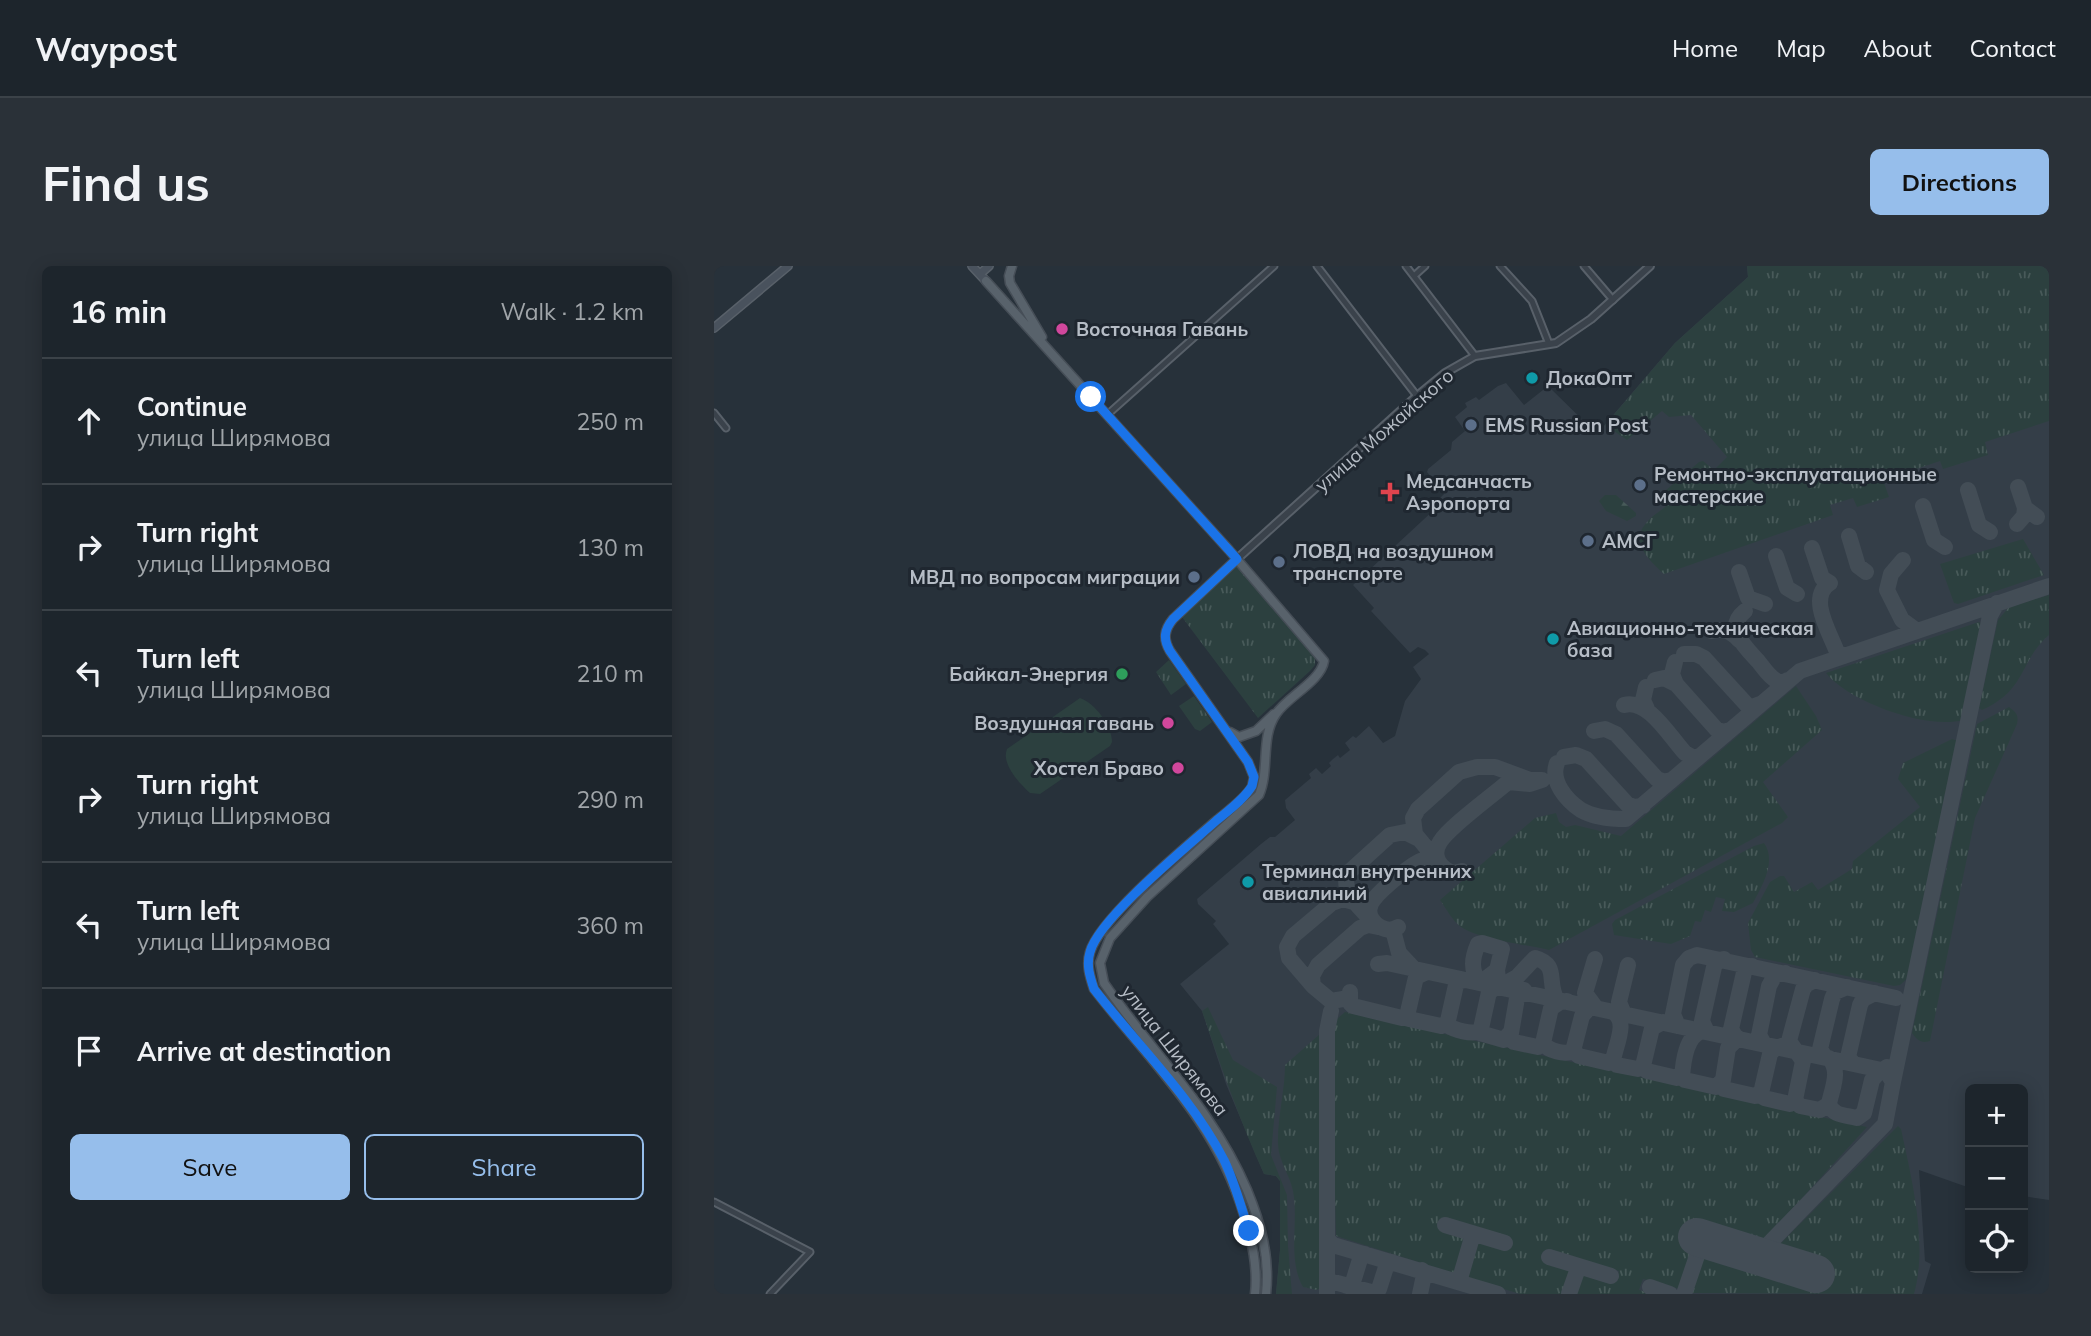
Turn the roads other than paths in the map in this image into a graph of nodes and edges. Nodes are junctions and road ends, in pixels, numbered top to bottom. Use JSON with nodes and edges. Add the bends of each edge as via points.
{"nodes":[{"id":1,"x":788,"y":266,"type":"edge"},
{"id":2,"x":972,"y":266,"type":"edge"},
{"id":3,"x":989,"y":266,"type":"edge"},
{"id":4,"x":1012,"y":266,"type":"edge"},
{"id":5,"x":1274,"y":266,"type":"edge"},
{"id":6,"x":1317,"y":266,"type":"edge"},
{"id":7,"x":1406,"y":266,"type":"edge"},
{"id":8,"x":1425,"y":266,"type":"edge"},
{"id":9,"x":1500,"y":266,"type":"edge"},
{"id":10,"x":1584,"y":266,"type":"edge"},
{"id":11,"x":1650,"y":266,"type":"edge"},
{"id":12,"x":1414,"y":276,"type":"junction"},
{"id":13,"x":983,"y":277,"type":"junction"},
{"id":14,"x":1613,"y":300,"type":"junction"},
{"id":15,"x":714,"y":328,"type":"edge"},
{"id":16,"x":1549,"y":344,"type":"junction"},
{"id":17,"x":1052,"y":355,"type":"junction"},
{"id":18,"x":1475,"y":356,"type":"junction"},
{"id":19,"x":1417,"y":396,"type":"junction"},
{"id":20,"x":714,"y":413,"type":"edge"},
{"id":21,"x":1107,"y":415,"type":"junction"},
{"id":22,"x":726,"y":428,"type":"dead end"},
{"id":23,"x":1237,"y":559,"type":"junction"},
{"id":24,"x":1284,"y":704,"type":"junction"},
{"id":25,"x":1223,"y":726,"type":"junction"},
{"id":26,"x":1248,"y":1193,"type":"junction"},
{"id":27,"x":1240,"y":1201,"type":"junction"},
{"id":28,"x":714,"y":1202,"type":"edge"},
{"id":29,"x":1264,"y":1241,"type":"junction"},
{"id":30,"x":1252,"y":1246,"type":"junction"},
{"id":31,"x":770,"y":1294,"type":"edge"},
{"id":32,"x":1255,"y":1294,"type":"edge"},
{"id":33,"x":1266,"y":1294,"type":"edge"}],
"edges":[{"from":1,"to":15,"type":"main road"},
{"from":2,"to":13,"type":"main road"},
{"from":3,"to":13,"type":"main road"},
{"from":4,"to":17,"type":"main road","via":[[1010,284]]},
{"from":5,"to":21,"type":"street"},
{"from":6,"to":19,"type":"street"},
{"from":7,"to":12,"type":"street"},
{"from":8,"to":12,"type":"street"},
{"from":9,"to":16,"type":"street","via":[[1532,301]]},
{"from":10,"to":14,"type":"street"},
{"from":11,"to":14,"type":"street","name":"улица Можайского"},
{"from":12,"to":18,"type":"street"},
{"from":13,"to":17,"type":"main road"},
{"from":14,"to":16,"type":"street","name":"улица Можайского","via":[[1574,332]]},
{"from":16,"to":18,"type":"street","name":"улица Можайского"},
{"from":17,"to":21,"type":"main road","name":"улица Ширямова"},
{"from":18,"to":19,"type":"street","name":"улица Можайского"},
{"from":19,"to":23,"type":"street","name":"улица Можайского"},
{"from":20,"to":22,"type":"street"},
{"from":21,"to":23,"type":"main road","name":"улица Ширямова"},
{"from":23,"to":24,"type":"main road","name":"улица Ширямова","via":[[1324,662],[1321,672]]},
{"from":23,"to":25,"type":"main road","name":"улица Ширямова","via":[[1173,619],[1165,638]]},
{"from":24,"to":25,"type":"main road","via":[[1251,734],[1234,736]]},
{"from":24,"to":26,"type":"main road","name":"улица Ширямова","via":[[1271,723],[1259,795],[1147,897],[1110,938],[1100,963],[1104,984],[1207,1115]]},
{"from":25,"to":27,"type":"main road","name":"улица Ширямова","via":[[1252,770],[1252,786],[1115,915],[1091,950],[1088,969],[1094,989],[1201,1122]]},
{"from":26,"to":27,"type":"main road","via":[[1252,1208],[1246,1209]]},
{"from":26,"to":29,"type":"main road","name":"улица Ширямова"},
{"from":27,"to":30,"type":"main road","name":"улица Ширямова"},
{"from":28,"to":31,"type":"street","via":[[810,1252]]},
{"from":29,"to":30,"type":"main road","via":[[1257,1236]]},
{"from":29,"to":33,"type":"main road","name":"улица Ширямова"},
{"from":30,"to":32,"type":"main road","name":"улица Ширямова"}]}
